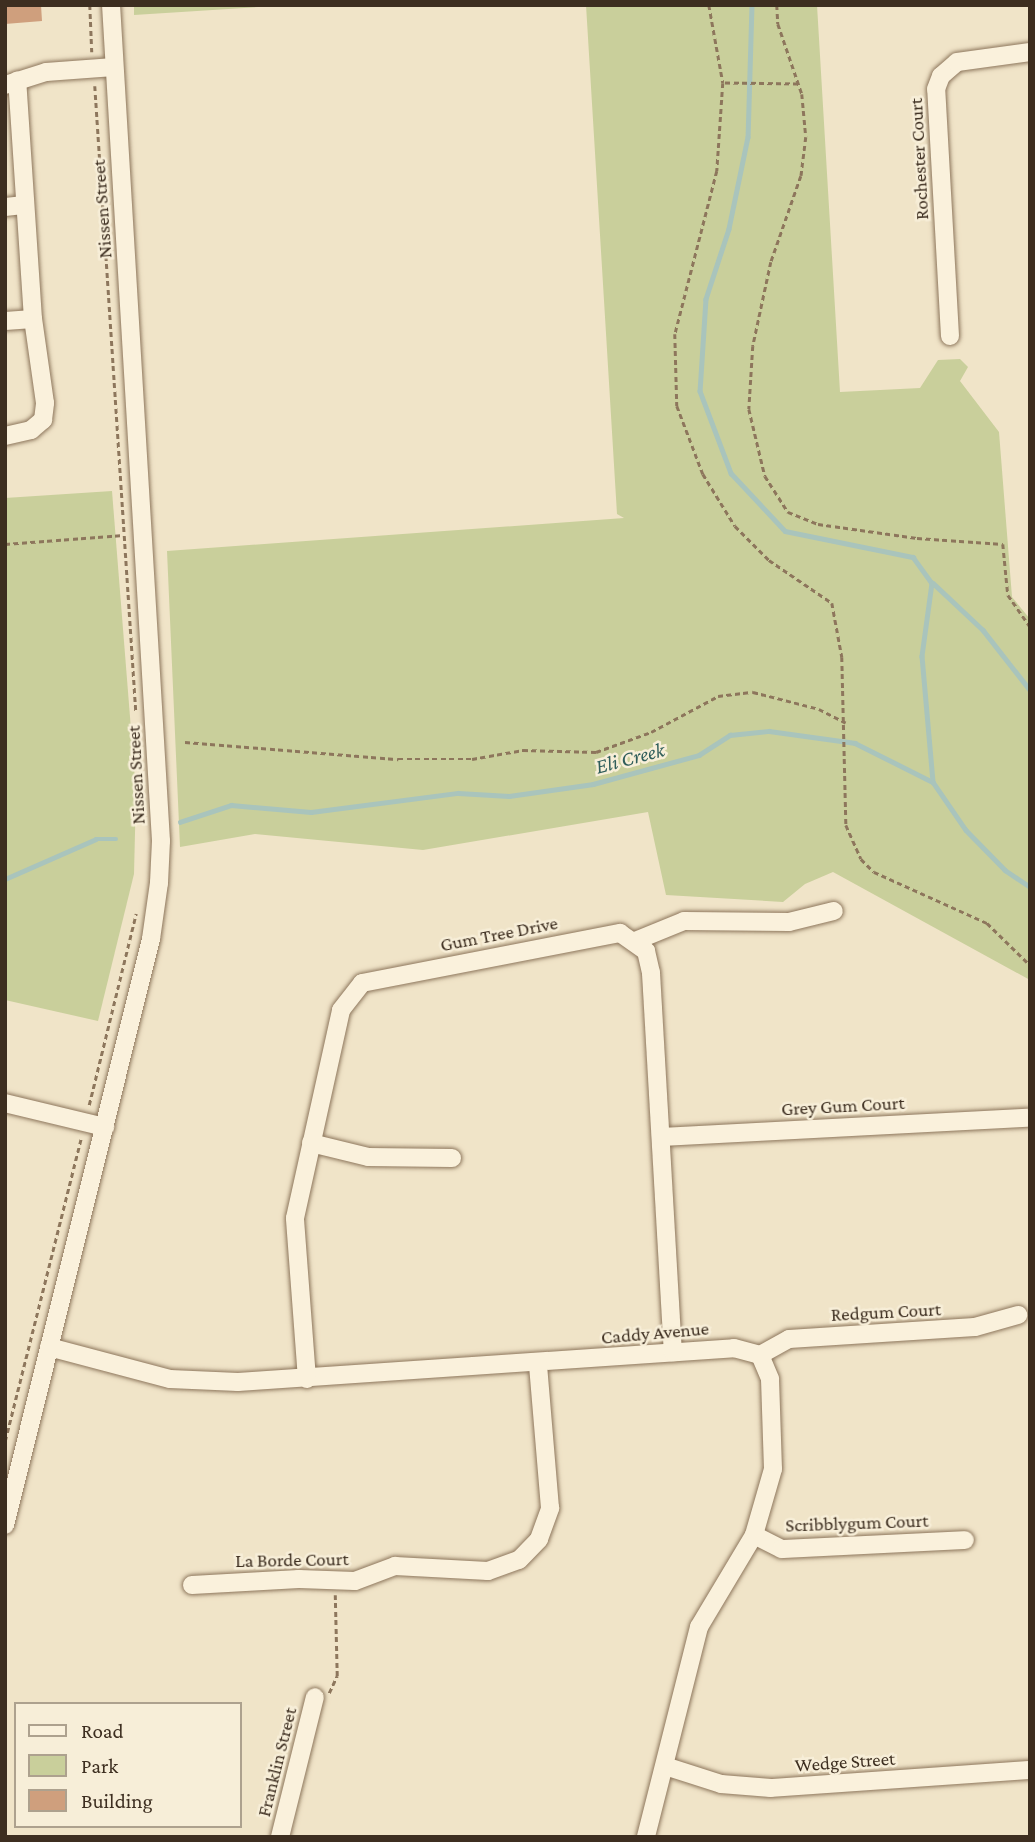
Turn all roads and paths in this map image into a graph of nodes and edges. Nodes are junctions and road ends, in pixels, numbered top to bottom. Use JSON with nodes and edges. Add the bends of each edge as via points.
{"nodes":[{"id":1,"x":90,"y":5,"type":"edge"},
{"id":2,"x":111,"y":5,"type":"edge"},
{"id":3,"x":709,"y":5,"type":"edge"},
{"id":4,"x":777,"y":5,"type":"edge"},
{"id":5,"x":1030,"y":52,"type":"edge"},
{"id":6,"x":114,"y":67,"type":"junction"},
{"id":7,"x":93,"y":68,"type":"junction"},
{"id":8,"x":11,"y":83,"type":"edge"},
{"id":9,"x":723,"y":83,"type":"junction"},
{"id":10,"x":798,"y":84,"type":"junction"},
{"id":11,"x":25,"y":205,"type":"junction"},
{"id":12,"x":5,"y":207,"type":"edge"},
{"id":13,"x":33,"y":319,"type":"junction"},
{"id":14,"x":5,"y":321,"type":"edge"},
{"id":15,"x":950,"y":336,"type":"dead end"},
{"id":16,"x":5,"y":436,"type":"edge"},
{"id":17,"x":124,"y":536,"type":"junction"},
{"id":18,"x":5,"y":544,"type":"edge"},
{"id":19,"x":1030,"y":626,"type":"edge"},
{"id":20,"x":138,"y":715,"type":"dead end"},
{"id":21,"x":846,"y":723,"type":"junction"},
{"id":22,"x":185,"y":742,"type":"dead end"},
{"id":23,"x":140,"y":904,"type":"dead end"},
{"id":24,"x":834,"y":911,"type":"dead end"},
{"id":25,"x":635,"y":941,"type":"junction"},
{"id":26,"x":1030,"y":965,"type":"edge"},
{"id":27,"x":5,"y":1102,"type":"edge"},
{"id":28,"x":1028,"y":1118,"type":"dead end"},
{"id":29,"x":85,"y":1123,"type":"junction"},
{"id":30,"x":105,"y":1127,"type":"junction"},
{"id":31,"x":661,"y":1136,"type":"junction"},
{"id":32,"x":311,"y":1143,"type":"junction"},
{"id":33,"x":452,"y":1158,"type":"dead end"},
{"id":34,"x":1018,"y":1315,"type":"dead end"},
{"id":35,"x":49,"y":1347,"type":"junction"},
{"id":36,"x":673,"y":1352,"type":"junction"},
{"id":37,"x":760,"y":1355,"type":"junction"},
{"id":38,"x":538,"y":1364,"type":"junction"},
{"id":39,"x":307,"y":1379,"type":"junction"},
{"id":40,"x":5,"y":1441,"type":"edge"},
{"id":41,"x":5,"y":1525,"type":"edge"},
{"id":42,"x":754,"y":1535,"type":"junction"},
{"id":43,"x":965,"y":1540,"type":"dead end"},
{"id":44,"x":334,"y":1580,"type":"junction"},
{"id":45,"x":192,"y":1585,"type":"dead end"},
{"id":46,"x":316,"y":1697,"type":"joint"},
{"id":47,"x":666,"y":1766,"type":"junction"},
{"id":48,"x":1030,"y":1770,"type":"edge"},
{"id":49,"x":280,"y":1837,"type":"edge"},
{"id":50,"x":646,"y":1837,"type":"edge"}],
"edges":[{"from":1,"to":7,"type":"path"},
{"from":2,"to":6,"type":"street","name":"Nissen Street"},
{"from":3,"to":9,"type":"path"},
{"from":4,"to":10,"type":"path"},
{"from":5,"to":15,"type":"street","name":"Rochester Court","via":[[957,62],[936,89]]},
{"from":6,"to":7,"type":"street"},
{"from":6,"to":30,"type":"street","name":"Nissen Street","via":[[161,841],[151,939]]},
{"from":7,"to":8,"type":"street","via":[[46,72]]},
{"from":7,"to":17,"type":"path"},
{"from":8,"to":11,"type":"street"},
{"from":9,"to":10,"type":"path"},
{"from":9,"to":21,"type":"path","via":[[717,171],[675,334],[677,406],[703,474],[735,526],[769,561],[832,603],[842,657]]},
{"from":10,"to":19,"type":"path","via":[[806,138],[801,176],[771,262],[753,346],[750,425],[765,477],[788,512],[818,524],[1003,544],[1008,595]]},
{"from":11,"to":12,"type":"street"},
{"from":11,"to":13,"type":"street"},
{"from":13,"to":14,"type":"street"},
{"from":13,"to":16,"type":"street","via":[[43,420],[31,430]]},
{"from":17,"to":18,"type":"path"},
{"from":17,"to":20,"type":"path"},
{"from":21,"to":22,"type":"path","via":[[819,709],[753,692],[718,696],[651,732],[596,752],[523,750],[472,759],[398,759]]},
{"from":21,"to":26,"type":"path","via":[[846,825],[861,859],[874,872],[987,923]]},
{"from":23,"to":29,"type":"path"},
{"from":24,"to":25,"type":"street","via":[[789,922],[684,921]]},
{"from":25,"to":31,"type":"street","via":[[646,951],[651,973]]},
{"from":25,"to":32,"type":"street","name":"Gum Tree Drive","via":[[620,933],[362,983],[341,1010]]},
{"from":27,"to":29,"type":"street"},
{"from":28,"to":31,"type":"street","name":"Grey Gum Court"},
{"from":29,"to":30,"type":"street"},
{"from":29,"to":40,"type":"path"},
{"from":30,"to":35,"type":"street","name":"Nissen Street"},
{"from":31,"to":36,"type":"street"},
{"from":32,"to":33,"type":"street","via":[[368,1157]]},
{"from":32,"to":39,"type":"street","name":"Gum Tree Drive","via":[[295,1218]]},
{"from":34,"to":37,"type":"street","name":"Redgum Court","via":[[975,1328],[789,1339]]},
{"from":35,"to":39,"type":"street","name":"Caddy Avenue","via":[[170,1380]]},
{"from":35,"to":41,"type":"street","name":"Nissen Street"},
{"from":36,"to":37,"type":"street","name":"Caddy Avenue","via":[[734,1348]]},
{"from":36,"to":38,"type":"street","name":"Caddy Avenue"},
{"from":37,"to":42,"type":"street","via":[[770,1379],[773,1469]]},
{"from":38,"to":39,"type":"street","name":"Caddy Avenue"},
{"from":38,"to":44,"type":"street","name":"La Borde Court","via":[[550,1508],[539,1539],[519,1560],[488,1571],[395,1566],[355,1581]]},
{"from":42,"to":43,"type":"street","name":"Scribblygum Court","via":[[782,1549]]},
{"from":42,"to":47,"type":"street","via":[[699,1627]]},
{"from":44,"to":45,"type":"street","name":"La Borde Court"},
{"from":44,"to":46,"type":"path","via":[[337,1676],[333,1692]]},
{"from":46,"to":49,"type":"street","name":"Franklin Street"},
{"from":47,"to":48,"type":"street","name":"Wedge Street","via":[[721,1784],[771,1788]]},
{"from":47,"to":50,"type":"street"}]}
